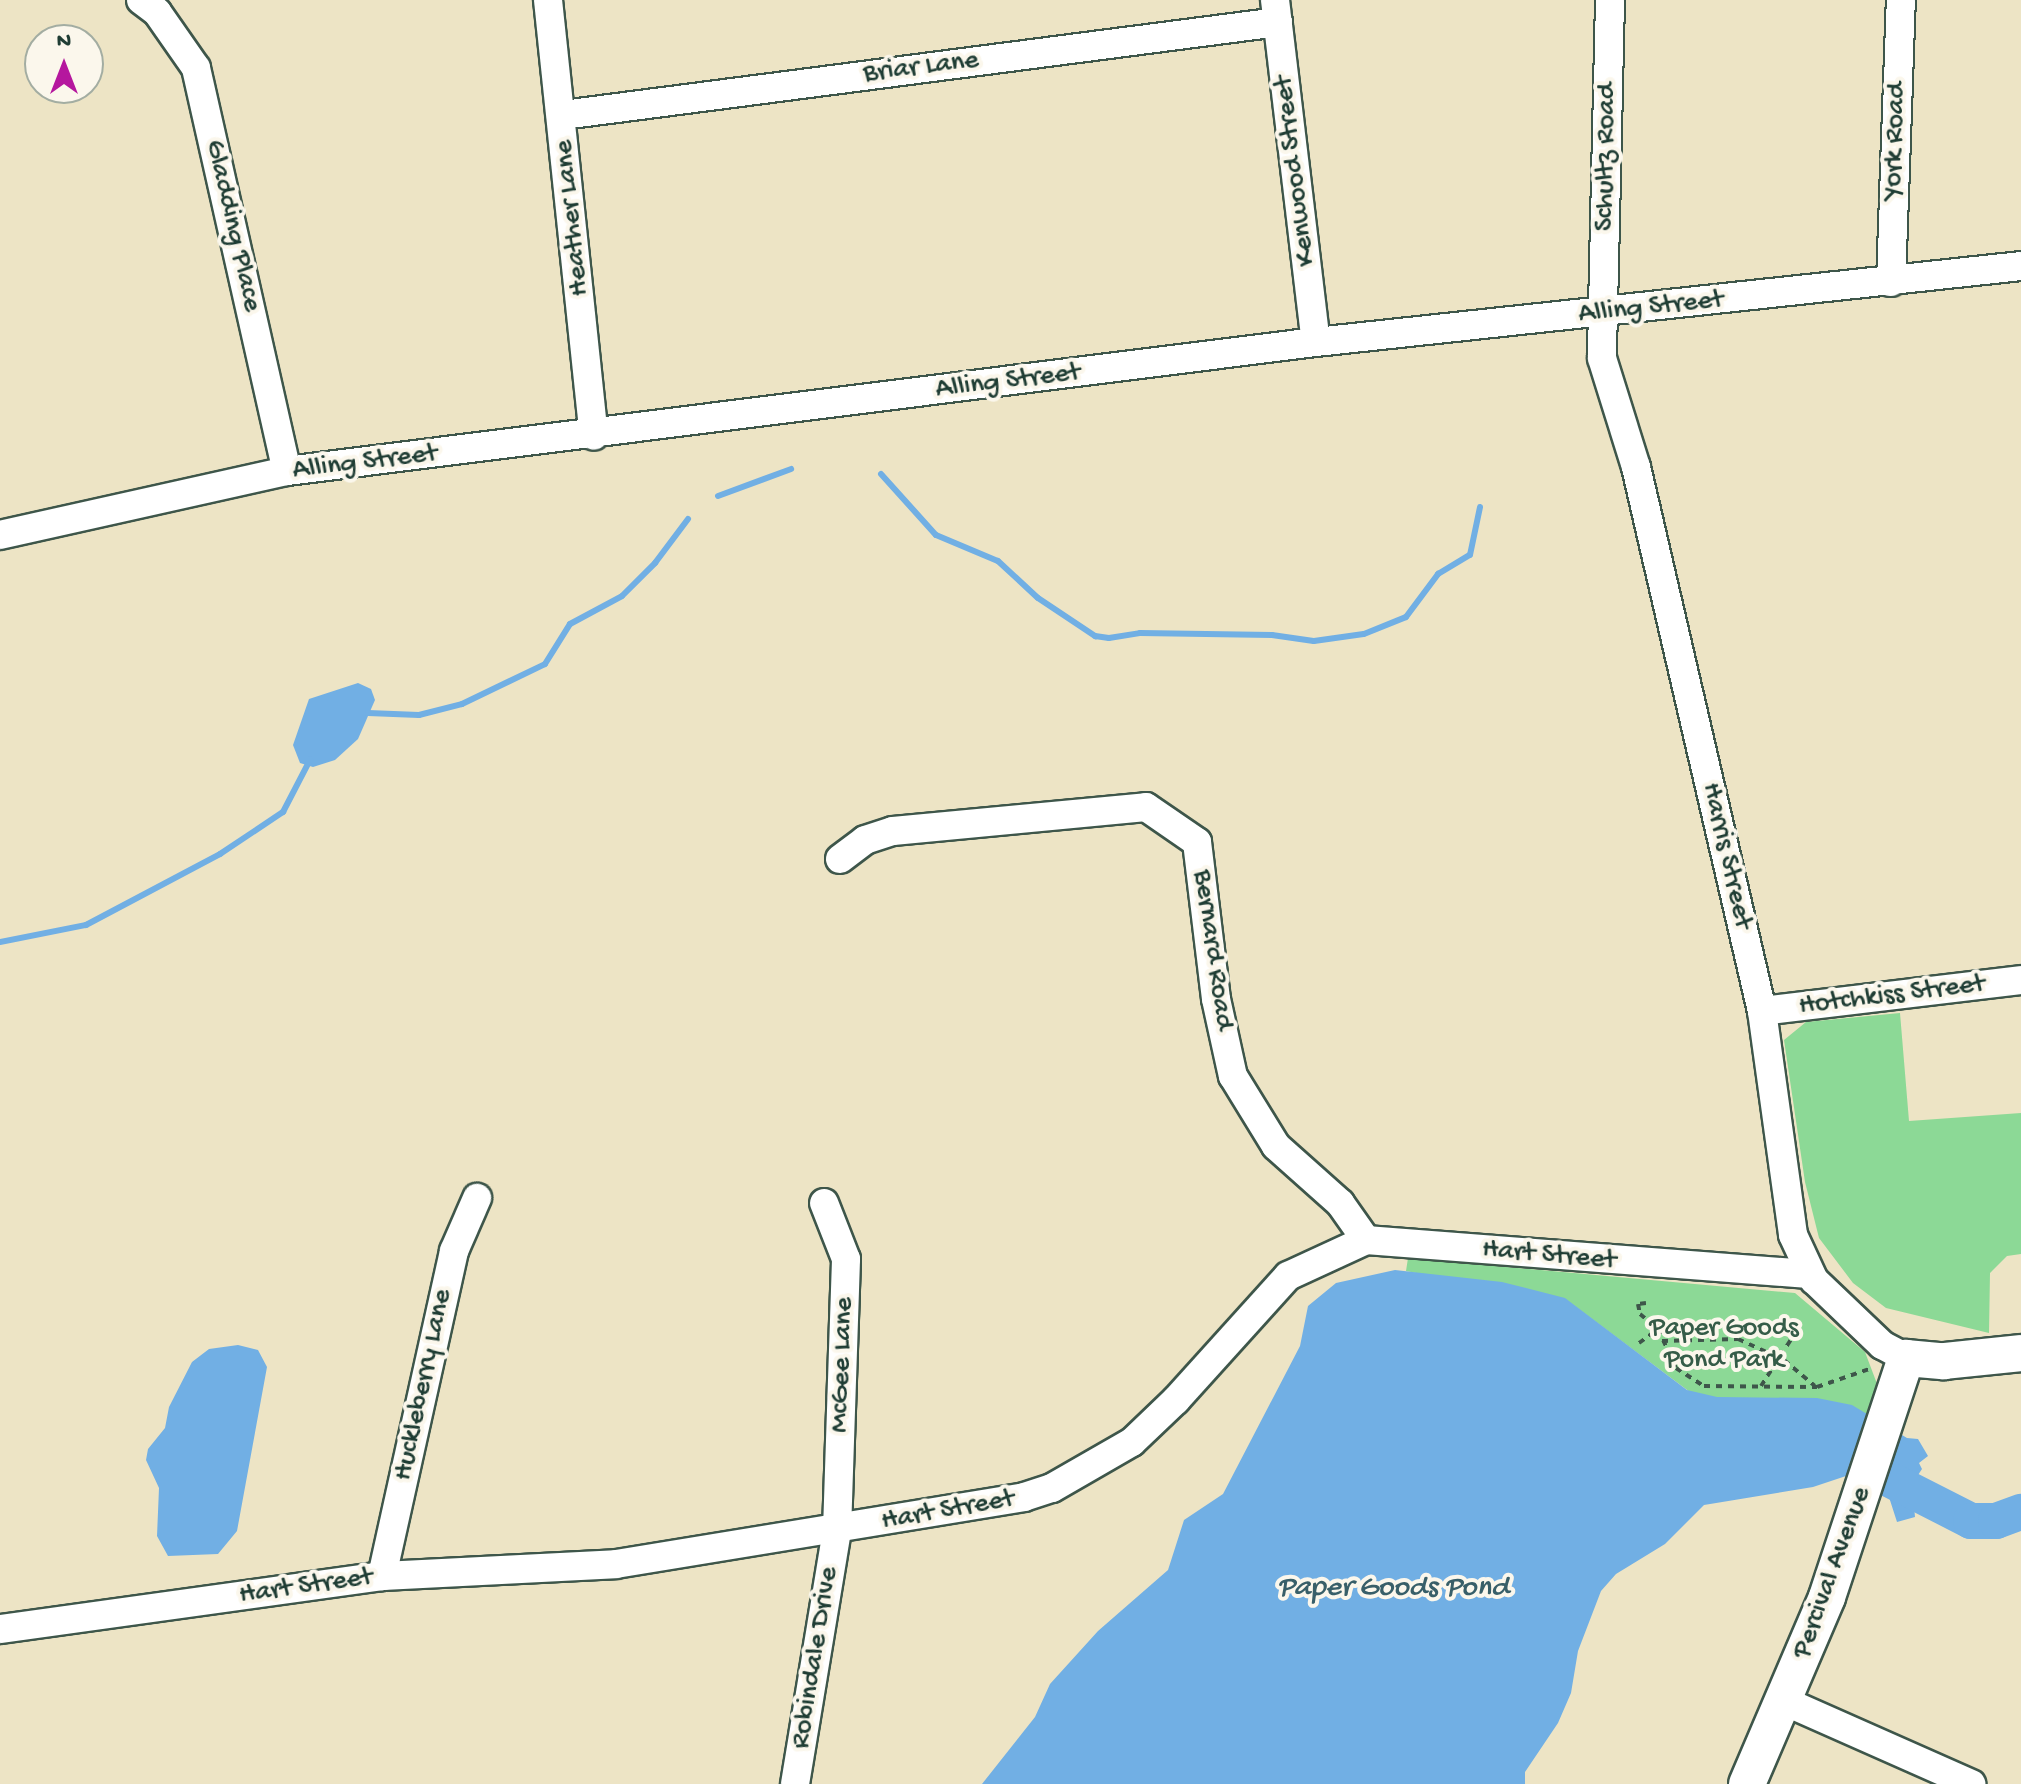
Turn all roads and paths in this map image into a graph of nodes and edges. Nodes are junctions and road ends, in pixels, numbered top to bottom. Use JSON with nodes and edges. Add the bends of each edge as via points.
{"nodes":[{"id":1,"x":141,"y":0,"type":"edge"},
{"id":2,"x":548,"y":0,"type":"edge"},
{"id":3,"x":1610,"y":0,"type":"edge"},
{"id":4,"x":1901,"y":0,"type":"edge"},
{"id":5,"x":1276,"y":11,"type":"edge"},
{"id":6,"x":563,"y":115,"type":"junction"},
{"id":7,"x":2021,"y":266,"type":"edge"},
{"id":8,"x":1891,"y":282,"type":"junction"},
{"id":9,"x":1604,"y":314,"type":"junction"},
{"id":10,"x":1316,"y":342,"type":"junction"},
{"id":11,"x":594,"y":436,"type":"junction"},
{"id":12,"x":287,"y":471,"type":"junction"},
{"id":13,"x":0,"y":535,"type":"edge"},
{"id":14,"x":840,"y":859,"type":"dead end"},
{"id":15,"x":2021,"y":980,"type":"edge"},
{"id":16,"x":1762,"y":1011,"type":"junction"},
{"id":17,"x":477,"y":1198,"type":"dead end"},
{"id":18,"x":824,"y":1203,"type":"dead end"},
{"id":19,"x":1366,"y":1240,"type":"junction"},
{"id":20,"x":1809,"y":1274,"type":"junction"},
{"id":21,"x":1646,"y":1303,"type":"dead end"},
{"id":22,"x":1781,"y":1327,"type":"dead end"},
{"id":23,"x":1799,"y":1327,"type":"dead end"},
{"id":24,"x":1658,"y":1329,"type":"junction"},
{"id":25,"x":1794,"y":1334,"type":"junction"},
{"id":26,"x":1662,"y":1341,"type":"junction"},
{"id":27,"x":1639,"y":1343,"type":"dead end"},
{"id":28,"x":2021,"y":1353,"type":"edge"},
{"id":29,"x":1779,"y":1358,"type":"junction"},
{"id":30,"x":1889,"y":1363,"type":"junction"},
{"id":31,"x":1761,"y":1386,"type":"junction"},
{"id":32,"x":1817,"y":1387,"type":"junction"},
{"id":33,"x":837,"y":1531,"type":"junction"},
{"id":34,"x":382,"y":1576,"type":"junction"},
{"id":35,"x":0,"y":1629,"type":"edge"},
{"id":36,"x":1784,"y":1701,"type":"junction"},
{"id":37,"x":795,"y":1784,"type":"edge"},
{"id":38,"x":1747,"y":1784,"type":"edge"},
{"id":39,"x":1971,"y":1784,"type":"edge"}],
"edges":[{"from":1,"to":12,"type":"street","name":"Gladding Place","via":[[157,12],[196,68]]},
{"from":2,"to":6,"type":"street","name":"Heather Lane"},
{"from":3,"to":9,"type":"street","name":"Schultz Road"},
{"from":4,"to":8,"type":"street","name":"York Road"},
{"from":5,"to":6,"type":"street","name":"Briar Lane"},
{"from":5,"to":10,"type":"street","name":"Kenwood Street"},
{"from":6,"to":11,"type":"street","name":"Heather Lane"},
{"from":7,"to":8,"type":"street","name":"Alling Street"},
{"from":8,"to":9,"type":"street","name":"Alling Street"},
{"from":9,"to":10,"type":"street","name":"Alling Street"},
{"from":9,"to":16,"type":"street","name":"Harris Street","via":[[1602,358],[1636,467]]},
{"from":10,"to":11,"type":"street","name":"Alling Street"},
{"from":11,"to":12,"type":"street","name":"Alling Street"},
{"from":12,"to":13,"type":"street","name":"Alling Street"},
{"from":14,"to":19,"type":"street","name":"Bernard Road","via":[[886,832],[1146,807],[1197,842],[1216,999],[1233,1076],[1276,1146],[1340,1203]]},
{"from":15,"to":16,"type":"street","name":"Hotchkiss Street"},
{"from":16,"to":20,"type":"street","name":"Harris Street","via":[[1787,1201],[1796,1249]]},
{"from":17,"to":34,"type":"street","name":"Huckleberry Lane","via":[[454,1251]]},
{"from":18,"to":33,"type":"street","name":"McGee Lane","via":[[846,1259]]},
{"from":19,"to":20,"type":"street","name":"Hart Street"},
{"from":19,"to":33,"type":"street","name":"Hart Street","via":[[1288,1276],[1132,1442],[1076,1476],[1024,1497]]},
{"from":20,"to":30,"type":"street","name":"Harris Street","via":[[1882,1345]]},
{"from":21,"to":24,"type":"path","via":[[1638,1304],[1640,1314]]},
{"from":22,"to":25,"type":"path"},
{"from":23,"to":25,"type":"path"},
{"from":24,"to":26,"type":"path"},
{"from":24,"to":27,"type":"path"},
{"from":25,"to":29,"type":"path"},
{"from":26,"to":29,"type":"path","via":[[1738,1339]]},
{"from":26,"to":31,"type":"path","via":[[1676,1368],[1704,1386]]},
{"from":28,"to":30,"type":"main road"},
{"from":29,"to":31,"type":"path"},
{"from":29,"to":32,"type":"path"},
{"from":30,"to":32,"type":"path"},
{"from":30,"to":36,"type":"main road","name":"Percival Avenue","via":[[1887,1417]]},
{"from":31,"to":32,"type":"path"},
{"from":33,"to":34,"type":"street","name":"Hart Street","via":[[616,1564]]},
{"from":33,"to":37,"type":"street","name":"Robindale Drive"},
{"from":34,"to":35,"type":"street","name":"Hart Street"},
{"from":36,"to":38,"type":"main road","name":"Percival Avenue"},
{"from":36,"to":39,"type":"street"}]}
